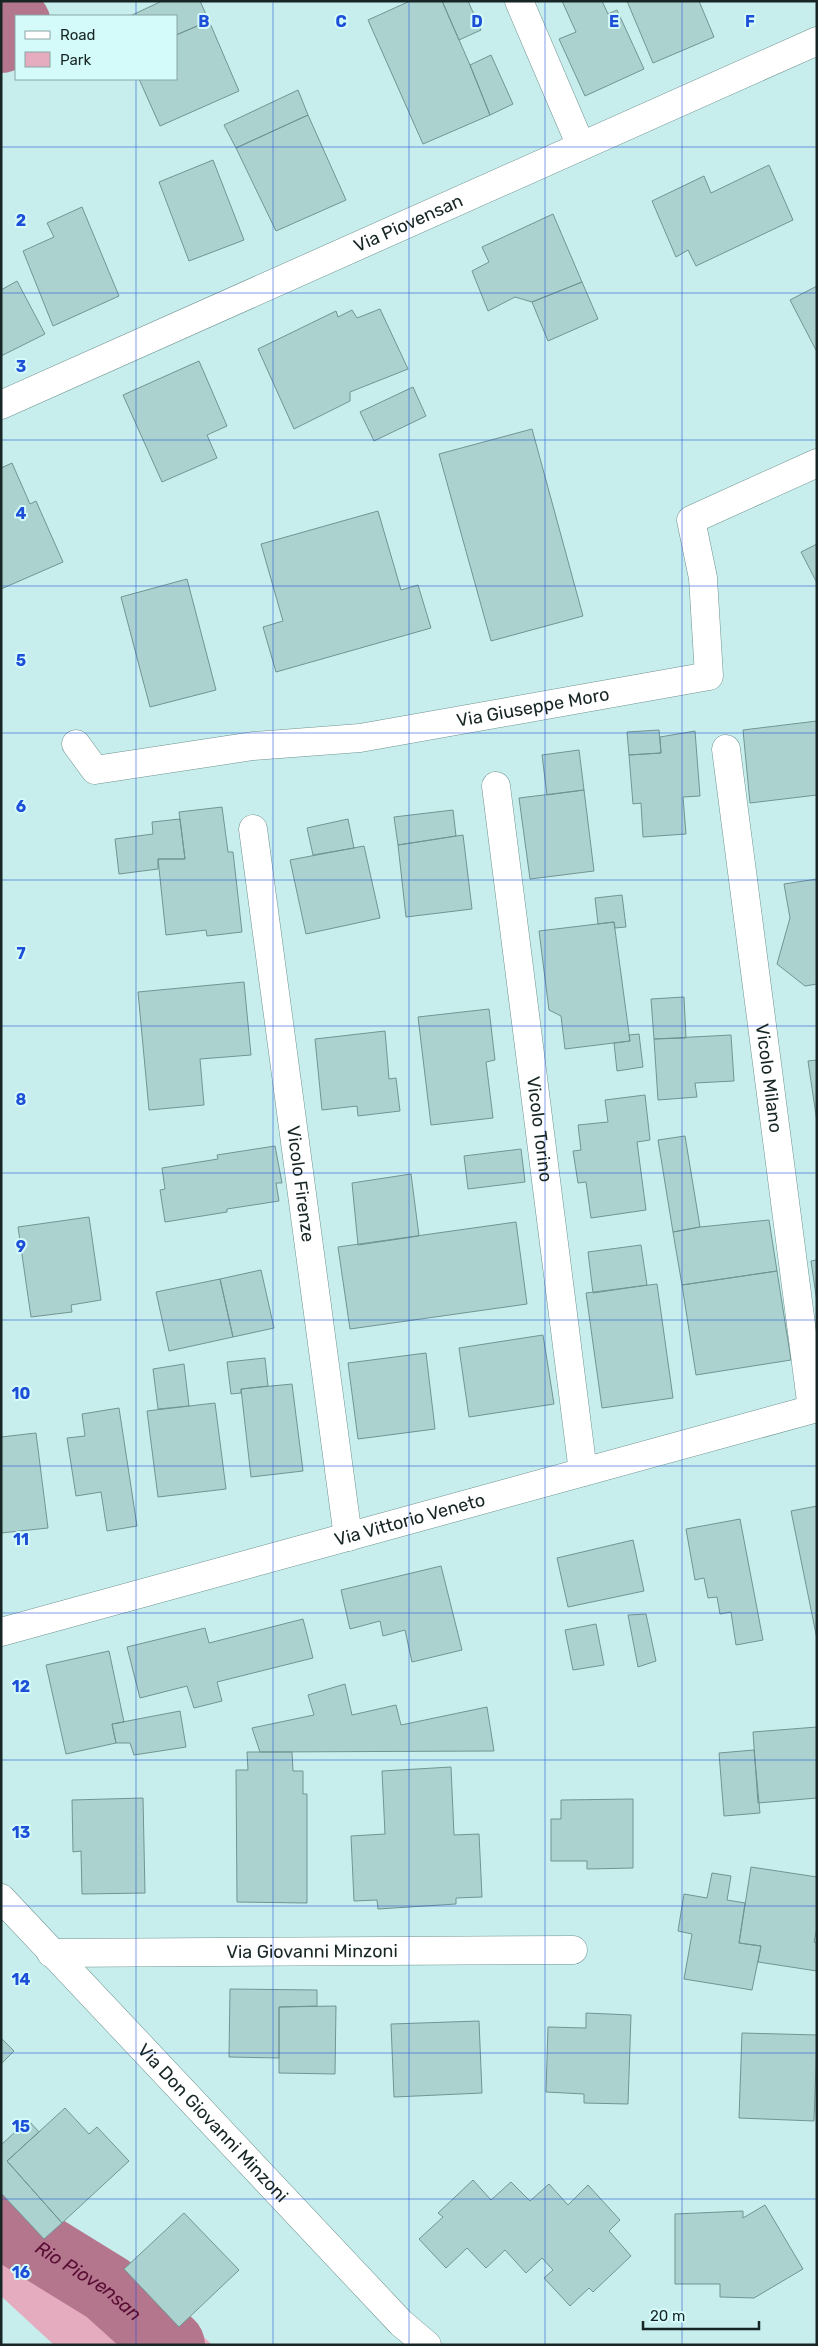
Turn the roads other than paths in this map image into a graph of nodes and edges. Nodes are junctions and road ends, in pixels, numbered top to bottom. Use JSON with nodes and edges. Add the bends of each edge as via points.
{"nodes":[{"id":1,"x":519,"y":1,"type":"edge"},
{"id":2,"x":817,"y":41,"type":"edge"},
{"id":3,"x":581,"y":146,"type":"junction"},
{"id":4,"x":1,"y":406,"type":"edge"},
{"id":5,"x":817,"y":463,"type":"edge"},
{"id":6,"x":76,"y":744,"type":"dead end"},
{"id":7,"x":726,"y":749,"type":"dead end"},
{"id":8,"x":496,"y":786,"type":"dead end"},
{"id":9,"x":253,"y":829,"type":"dead end"},
{"id":10,"x":814,"y":1408,"type":"edge"},
{"id":11,"x":583,"y":1472,"type":"junction"},
{"id":12,"x":348,"y":1537,"type":"junction"},
{"id":13,"x":1,"y":1632,"type":"edge"},
{"id":14,"x":1,"y":1898,"type":"edge"},
{"id":15,"x":573,"y":1950,"type":"dead end"},
{"id":16,"x":51,"y":1953,"type":"junction"},
{"id":17,"x":427,"y":2345,"type":"edge"}],
"edges":[{"from":1,"to":3,"type":"street"},
{"from":2,"to":3,"type":"street","name":"Via Piovensan"},
{"from":3,"to":4,"type":"street","name":"Via Piovensan"},
{"from":5,"to":6,"type":"street","name":"Via Giuseppe Moro","via":[[691,520],[703,578],[709,676],[360,738],[253,746],[95,770]]},
{"from":7,"to":10,"type":"street","name":"Vicolo Milano"},
{"from":8,"to":11,"type":"street","name":"Vicolo Torino"},
{"from":9,"to":12,"type":"street","name":"Vicolo Firenze"},
{"from":10,"to":11,"type":"street","name":"Via Vittorio Veneto"},
{"from":11,"to":12,"type":"street","name":"Via Vittorio Veneto"},
{"from":12,"to":13,"type":"street","name":"Via Vittorio Veneto"},
{"from":14,"to":16,"type":"street","name":"Via Don Giovanni Minzoni"},
{"from":15,"to":16,"type":"street","name":"Via Giovanni Minzoni"},
{"from":16,"to":17,"type":"street","name":"Via Don Giovanni Minzoni","via":[[401,2323]]}]}
